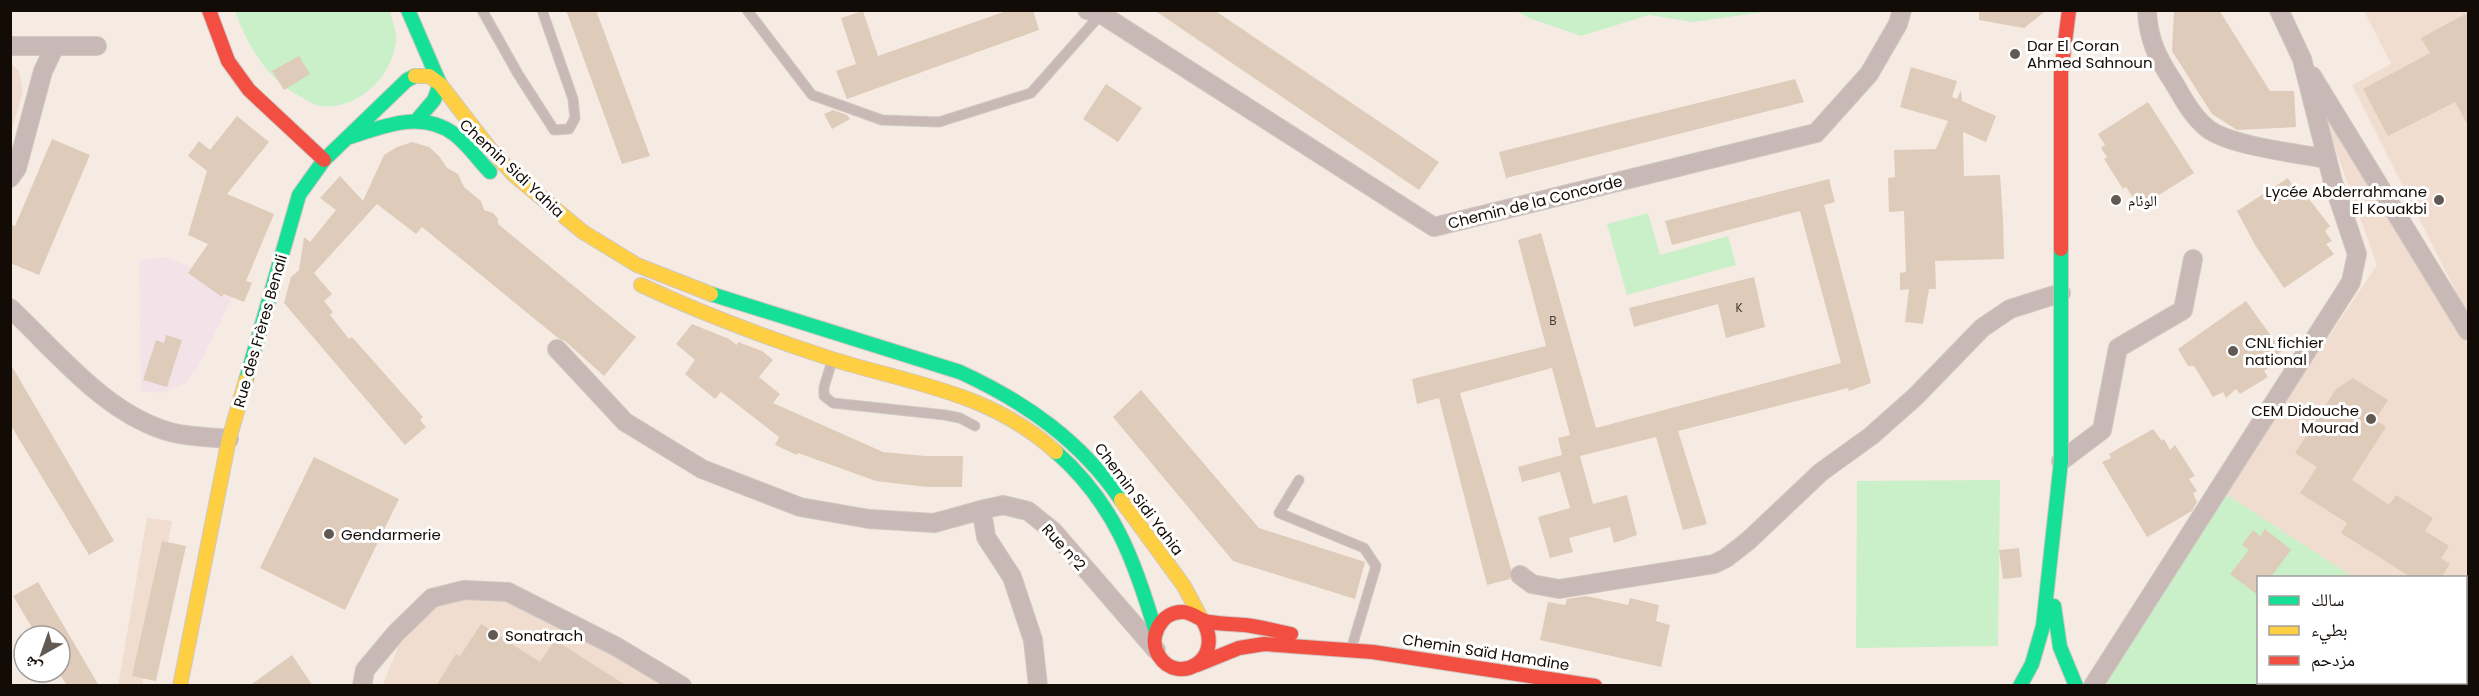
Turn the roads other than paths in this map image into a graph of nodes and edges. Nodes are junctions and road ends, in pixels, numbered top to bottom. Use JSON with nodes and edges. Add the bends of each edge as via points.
{"nodes":[{"id":1,"x":209,"y":10,"type":"edge"},
{"id":2,"x":408,"y":10,"type":"edge"},
{"id":3,"x":482,"y":10,"type":"edge"},
{"id":4,"x":542,"y":10,"type":"edge"},
{"id":5,"x":747,"y":10,"type":"edge"},
{"id":6,"x":1902,"y":10,"type":"edge"},
{"id":7,"x":2069,"y":10,"type":"edge"},
{"id":8,"x":2147,"y":10,"type":"edge"},
{"id":9,"x":2279,"y":10,"type":"edge"},
{"id":10,"x":1094,"y":12,"type":"edge"},
{"id":11,"x":10,"y":46,"type":"edge"},
{"id":12,"x":55,"y":46,"type":"junction"},
{"id":13,"x":96,"y":46,"type":"dead end"},
{"id":14,"x":2302,"y":59,"type":"junction"},
{"id":15,"x":440,"y":84,"type":"junction"},
{"id":16,"x":417,"y":120,"type":"junction"},
{"id":17,"x":345,"y":139,"type":"junction"},
{"id":18,"x":2327,"y":159,"type":"junction"},
{"id":19,"x":324,"y":160,"type":"junction"},
{"id":20,"x":10,"y":178,"type":"edge"},
{"id":21,"x":500,"y":181,"type":"dead end"},
{"id":22,"x":2193,"y":259,"type":"dead end"},
{"id":23,"x":631,"y":279,"type":"dead end"},
{"id":24,"x":2061,"y":293,"type":"junction"},
{"id":25,"x":10,"y":308,"type":"edge"},
{"id":26,"x":2469,"y":331,"type":"edge"},
{"id":27,"x":557,"y":349,"type":"dead end"},
{"id":28,"x":833,"y":359,"type":"junction"},
{"id":29,"x":975,"y":426,"type":"dead end"},
{"id":30,"x":229,"y":440,"type":"junction"},
{"id":31,"x":2061,"y":461,"type":"junction"},
{"id":32,"x":1299,"y":480,"type":"dead end"},
{"id":33,"x":985,"y":509,"type":"junction"},
{"id":34,"x":2050,"y":567,"type":"junction"},
{"id":35,"x":1520,"y":575,"type":"dead end"},
{"id":36,"x":1202,"y":620,"type":"junction"},
{"id":37,"x":1353,"y":643,"type":"junction"},
{"id":38,"x":1264,"y":644,"type":"junction"},
{"id":39,"x":1373,"y":652,"type":"junction"},
{"id":40,"x":1159,"y":655,"type":"junction"},
{"id":41,"x":2032,"y":664,"type":"junction"},
{"id":42,"x":1192,"y":666,"type":"junction"},
{"id":43,"x":2066,"y":669,"type":"junction"},
{"id":44,"x":1210,"y":675,"type":"dead end"},
{"id":45,"x":180,"y":686,"type":"edge"},
{"id":46,"x":362,"y":686,"type":"edge"},
{"id":47,"x":682,"y":686,"type":"edge"},
{"id":48,"x":1038,"y":686,"type":"edge"},
{"id":49,"x":1184,"y":686,"type":"edge"},
{"id":50,"x":1595,"y":686,"type":"edge"},
{"id":51,"x":2020,"y":686,"type":"edge"},
{"id":52,"x":2032,"y":686,"type":"edge"},
{"id":53,"x":2066,"y":686,"type":"edge"},
{"id":54,"x":2076,"y":686,"type":"edge"},
{"id":55,"x":2093,"y":686,"type":"edge"}],
"edges":[{"from":1,"to":19,"type":"main road","via":[[228,61],[249,90]]},
{"from":2,"to":15,"type":"main road","name":"Chemin Sidi Yahia"},
{"from":3,"to":4,"type":"lane","via":[[554,130],[568,129],[575,118],[573,99]]},
{"from":5,"to":10,"type":"lane","via":[[812,95],[882,120],[939,122],[1031,93]]},
{"from":6,"to":10,"type":"street","name":"Chemin de la Concorde","via":[[1869,74],[1816,133],[1434,227]]},
{"from":7,"to":24,"type":"main road","via":[[2061,73]]},
{"from":8,"to":18,"type":"street","via":[[2148,31],[2156,54],[2207,128],[2226,138]]},
{"from":9,"to":14,"type":"street"},
{"from":11,"to":12,"type":"street"},
{"from":12,"to":13,"type":"street"},
{"from":12,"to":20,"type":"street","via":[[44,71],[17,168]]},
{"from":14,"to":18,"type":"street"},
{"from":14,"to":26,"type":"street"},
{"from":15,"to":16,"type":"main road","via":[[434,100]]},
{"from":15,"to":17,"type":"main road","via":[[422,75],[407,80]]},
{"from":15,"to":36,"type":"main road","name":"Chemin Sidi Yahia","via":[[514,175],[583,232],[637,265],[695,289],[960,372],[1029,406],[1064,433],[1101,473],[1187,591]]},
{"from":16,"to":17,"type":"main road","name":"Chemin Sidi Yahia"},
{"from":16,"to":21,"type":"main road","name":"Chemin Sidi Yahia","via":[[455,135]]},
{"from":17,"to":19,"type":"main road","name":"Rue des Frères Benali"},
{"from":18,"to":55,"type":"street","via":[[2357,254],[2351,282]]},
{"from":19,"to":30,"type":"main road","name":"Rue des Frères Benali","via":[[299,195]]},
{"from":22,"to":31,"type":"street","via":[[2183,310],[2118,348],[2102,430]]},
{"from":23,"to":28,"type":"main road","via":[[690,308]]},
{"from":24,"to":31,"type":"main road"},
{"from":24,"to":35,"type":"street","via":[[2010,309],[1982,328],[1915,397],[1871,436],[1821,472],[1726,558],[1714,564],[1558,589],[1532,584]]},
{"from":25,"to":30,"type":"street","via":[[114,405],[141,421],[174,433]]},
{"from":27,"to":33,"type":"street","name":"Rue n°2","via":[[625,422],[702,470],[800,507],[869,519],[934,523]]},
{"from":28,"to":29,"type":"lane","via":[[824,387],[824,396],[833,403],[945,415]]},
{"from":28,"to":40,"type":"main road","via":[[957,393],[1034,432],[1066,461],[1116,524],[1135,563]]},
{"from":30,"to":45,"type":"main road","name":"Rue des Frères Benali"},
{"from":31,"to":34,"type":"main road"},
{"from":32,"to":37,"type":"lane","via":[[1279,513],[1364,548],[1376,566]]},
{"from":33,"to":40,"type":"street","name":"Rue n°2","via":[[1003,505],[1028,511],[1053,531]]},
{"from":33,"to":48,"type":"street","via":[[986,537],[1012,577],[1034,640]]},
{"from":34,"to":41,"type":"main road","via":[[2043,626]]},
{"from":34,"to":43,"type":"main road","via":[[2058,640]]},
{"from":36,"to":37,"type":"main road"},
{"from":36,"to":40,"type":"main road","via":[[1177,612],[1168,616],[1161,622]]},
{"from":36,"to":42,"type":"main road","via":[[1210,634],[1210,644],[1205,658]]},
{"from":37,"to":39,"type":"main road"},
{"from":38,"to":39,"type":"main road"},
{"from":38,"to":42,"type":"main road","via":[[1239,648]]},
{"from":38,"to":44,"type":"main road","via":[[1226,662]]},
{"from":39,"to":50,"type":"main road","name":"Chemin Saïd Hamdine"},
{"from":40,"to":42,"type":"main road","via":[[1173,667]]},
{"from":41,"to":51,"type":"main road"},
{"from":41,"to":52,"type":"main road"},
{"from":42,"to":49,"type":"main road"},
{"from":43,"to":53,"type":"main road"},
{"from":43,"to":54,"type":"main road"},
{"from":46,"to":47,"type":"street","via":[[365,670],[432,598],[464,590],[508,592],[617,647]]}]}
